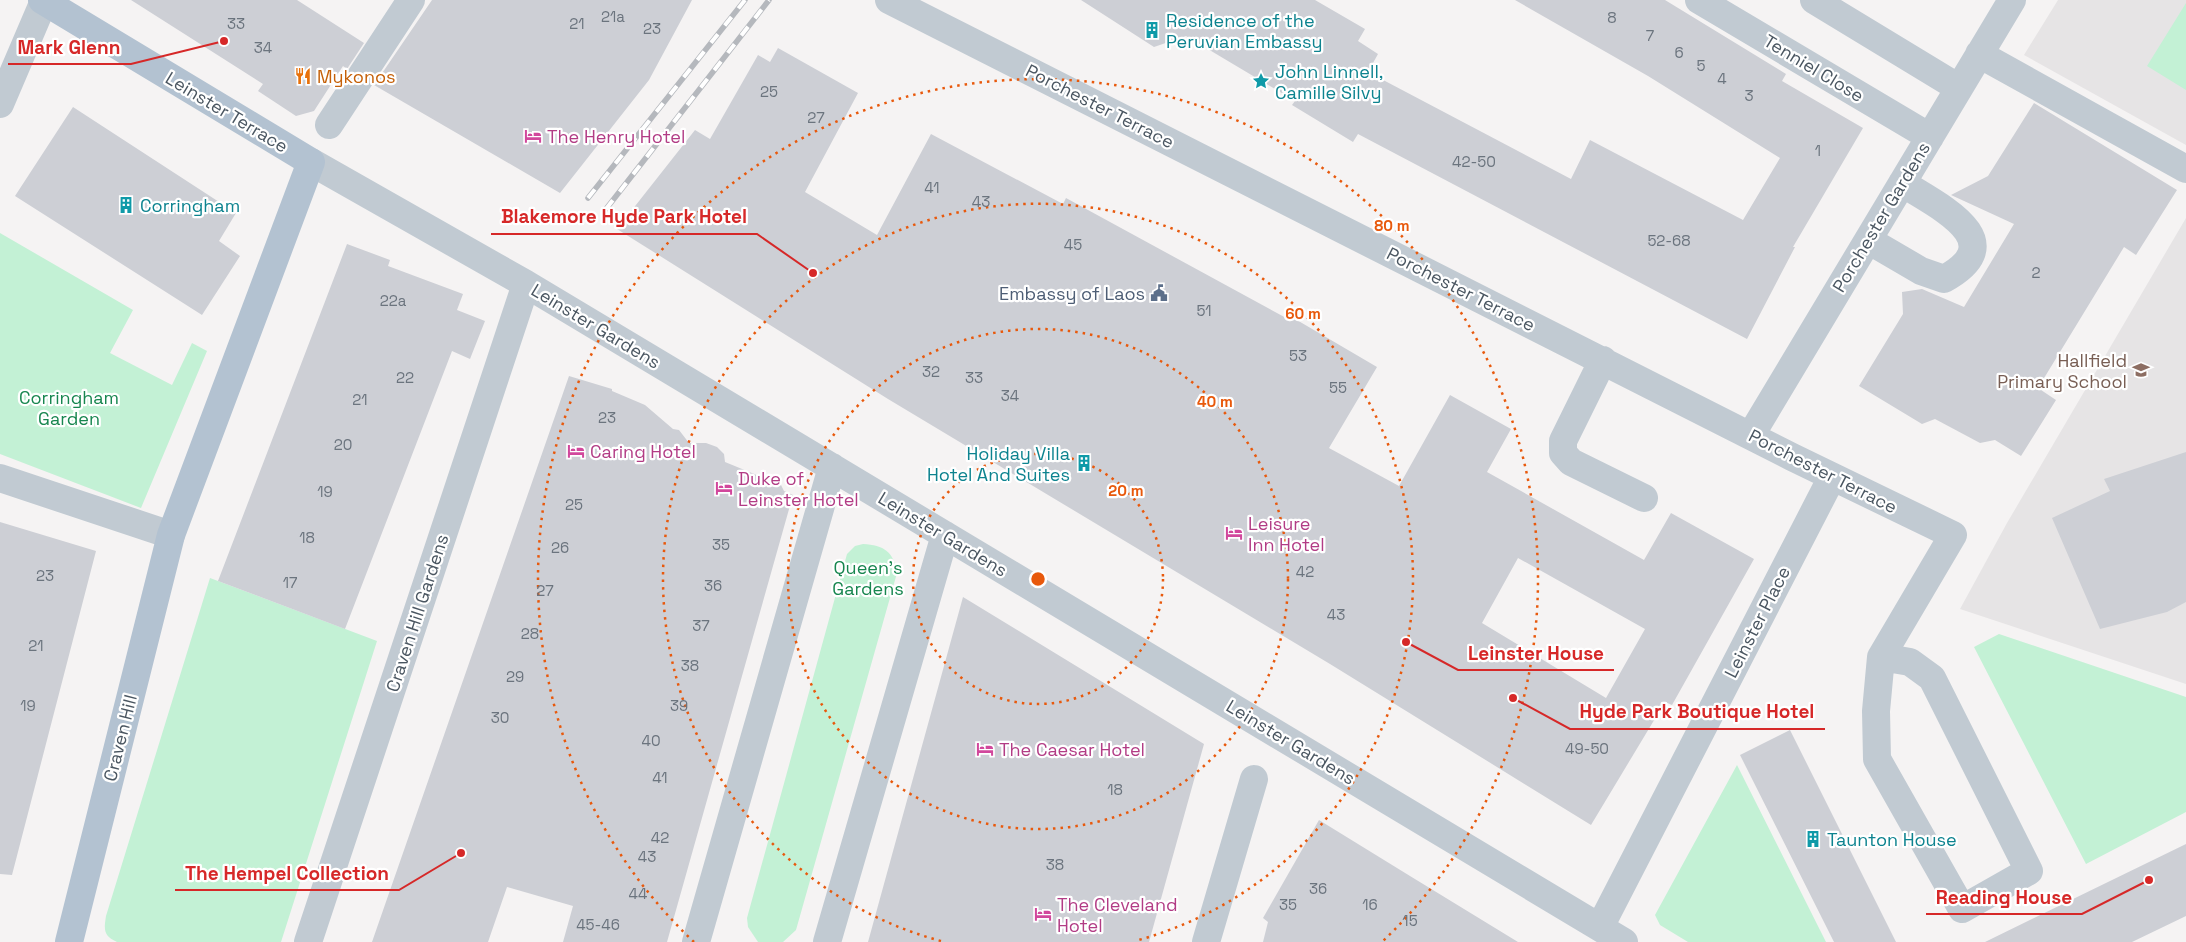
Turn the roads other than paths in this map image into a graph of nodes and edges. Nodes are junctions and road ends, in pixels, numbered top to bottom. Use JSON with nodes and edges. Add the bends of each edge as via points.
{"nodes":[{"id":1,"x":411,"y":0,"type":"edge"},
{"id":2,"x":890,"y":0,"type":"edge"},
{"id":3,"x":1699,"y":0,"type":"edge"},
{"id":4,"x":1814,"y":0,"type":"edge"},
{"id":5,"x":2012,"y":0,"type":"edge"},
{"id":6,"x":43,"y":1,"type":"edge"},
{"id":7,"x":937,"y":10,"type":"edge"},
{"id":8,"x":1980,"y":54,"type":"junction"},
{"id":9,"x":1959,"y":88,"type":"junction"},
{"id":10,"x":0,"y":104,"type":"edge"},
{"id":11,"x":329,"y":125,"type":"dead end"},
{"id":12,"x":1930,"y":137,"type":"junction"},
{"id":13,"x":311,"y":162,"type":"junction"},
{"id":14,"x":2186,"y":169,"type":"edge"},
{"id":15,"x":1902,"y":183,"type":"junction"},
{"id":16,"x":1868,"y":240,"type":"junction"},
{"id":17,"x":526,"y":284,"type":"junction"},
{"id":18,"x":1603,"y":360,"type":"junction"},
{"id":19,"x":1750,"y":435,"type":"junction"},
{"id":20,"x":832,"y":467,"type":"junction"},
{"id":21,"x":1832,"y":477,"type":"junction"},
{"id":22,"x":0,"y":478,"type":"edge"},
{"id":23,"x":1644,"y":498,"type":"dead end"},
{"id":24,"x":171,"y":535,"type":"junction"},
{"id":25,"x":946,"y":535,"type":"junction"},
{"id":26,"x":1881,"y":656,"type":"junction"},
{"id":27,"x":1254,"y":779,"type":"dead end"},
{"id":28,"x":1600,"y":927,"type":"junction"},
{"id":29,"x":69,"y":942,"type":"edge"},
{"id":30,"x":308,"y":942,"type":"edge"},
{"id":31,"x":696,"y":942,"type":"edge"},
{"id":32,"x":827,"y":942,"type":"edge"},
{"id":33,"x":1206,"y":942,"type":"edge"},
{"id":34,"x":1624,"y":942,"type":"edge"}],
"edges":[{"from":1,"to":11,"type":"street"},
{"from":2,"to":7,"type":"street","name":"Porchester Terrace"},
{"from":3,"to":12,"type":"street","name":"Tenniel Close"},
{"from":4,"to":9,"type":"street"},
{"from":5,"to":8,"type":"street","name":"Porchester Gardens"},
{"from":6,"to":10,"type":"street"},
{"from":6,"to":13,"type":"main road","name":"Leinster Terrace"},
{"from":7,"to":18,"type":"street","name":"Porchester Terrace"},
{"from":8,"to":9,"type":"street","name":"Porchester Gardens"},
{"from":8,"to":14,"type":"street"},
{"from":9,"to":12,"type":"street","name":"Porchester Gardens"},
{"from":12,"to":15,"type":"street","name":"Porchester Gardens"},
{"from":13,"to":17,"type":"street","name":"Leinster Gardens"},
{"from":13,"to":24,"type":"main road"},
{"from":15,"to":16,"type":"street","name":"Porchester Gardens"},
{"from":15,"to":16,"type":"street","via":[[1956,218],[1970,233],[1972,254],[1962,269],[1944,279],[1921,271]]},
{"from":16,"to":19,"type":"street","name":"Porchester Gardens"},
{"from":17,"to":20,"type":"street","name":"Leinster Gardens"},
{"from":17,"to":30,"type":"street","name":"Craven Hill Gardens"},
{"from":18,"to":19,"type":"street","name":"Porchester Terrace"},
{"from":18,"to":23,"type":"street","via":[[1563,441],[1563,453],[1571,462]]},
{"from":19,"to":21,"type":"street","name":"Porchester Terrace"},
{"from":20,"to":25,"type":"street","name":"Leinster Gardens"},
{"from":20,"to":31,"type":"street"},
{"from":21,"to":26,"type":"street","name":"Porchester Terrace","via":[[1953,535]]},
{"from":21,"to":28,"type":"street","name":"Leinster Place"},
{"from":22,"to":24,"type":"street"},
{"from":24,"to":29,"type":"main road","name":"Craven Hill"},
{"from":25,"to":28,"type":"street","name":"Leinster Gardens"},
{"from":25,"to":32,"type":"street"},
{"from":26,"to":26,"type":"street","via":[[1910,662],[1932,678],[2029,871],[1962,909],[1878,759],[1876,711]]},
{"from":27,"to":33,"type":"street"},
{"from":28,"to":34,"type":"street","name":"Leinster Gardens"}]}
